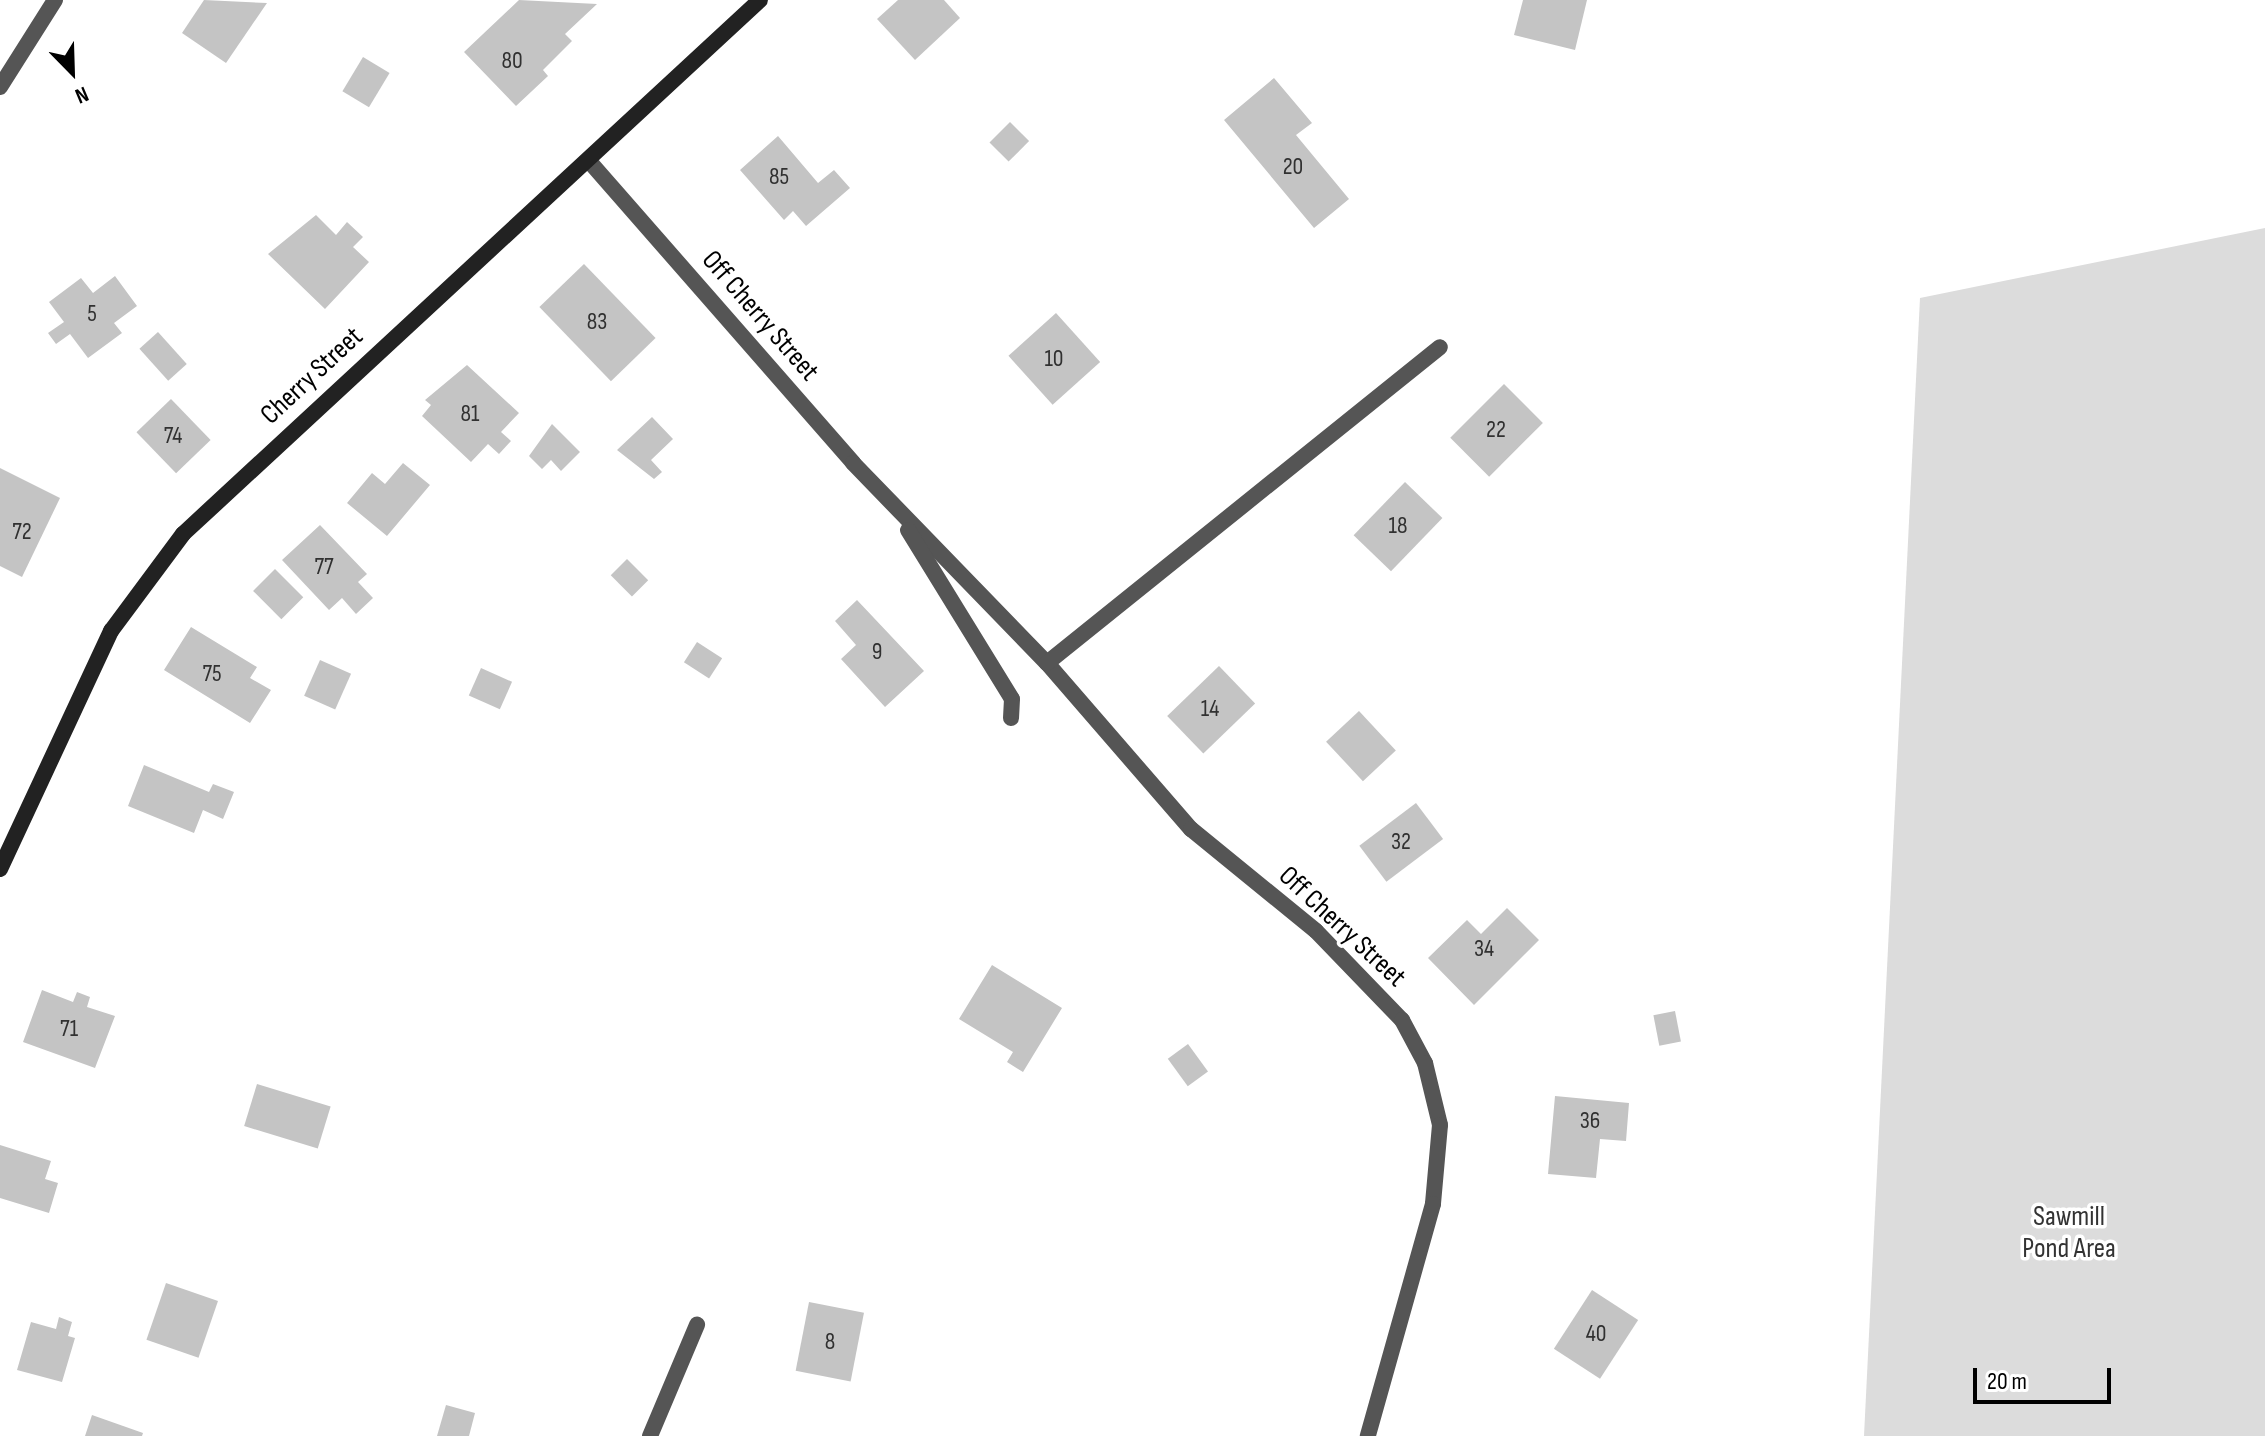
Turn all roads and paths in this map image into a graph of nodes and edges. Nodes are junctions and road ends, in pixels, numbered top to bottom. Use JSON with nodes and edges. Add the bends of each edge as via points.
{"nodes":[{"id":1,"x":55,"y":0,"type":"edge"},
{"id":2,"x":760,"y":0,"type":"edge"},
{"id":3,"x":0,"y":87,"type":"edge"},
{"id":4,"x":589,"y":161,"type":"junction"},
{"id":5,"x":1440,"y":347,"type":"dead end"},
{"id":6,"x":893,"y":505,"type":"junction"},
{"id":7,"x":1047,"y":663,"type":"junction"},
{"id":8,"x":1011,"y":718,"type":"dead end"},
{"id":9,"x":0,"y":869,"type":"edge"},
{"id":10,"x":697,"y":1325,"type":"dead end"},
{"id":11,"x":650,"y":1436,"type":"edge"},
{"id":12,"x":1368,"y":1436,"type":"edge"}],
"edges":[{"from":1,"to":3,"type":"street"},
{"from":2,"to":4,"type":"main road","name":"Cherry Street"},
{"from":4,"to":6,"type":"street","name":"Off Cherry Street"},
{"from":4,"to":9,"type":"main road","name":"Cherry Street","via":[[183,534],[111,631]]},
{"from":5,"to":7,"type":"street"},
{"from":6,"to":7,"type":"street","name":"Off Cherry Street"},
{"from":6,"to":8,"type":"street","name":"Off Cherry Street","via":[[1012,699]]},
{"from":7,"to":12,"type":"street","name":"Off Cherry Street","via":[[1191,829],[1350,964],[1402,1020],[1425,1063],[1440,1125],[1433,1204]]},
{"from":10,"to":11,"type":"street"}]}
